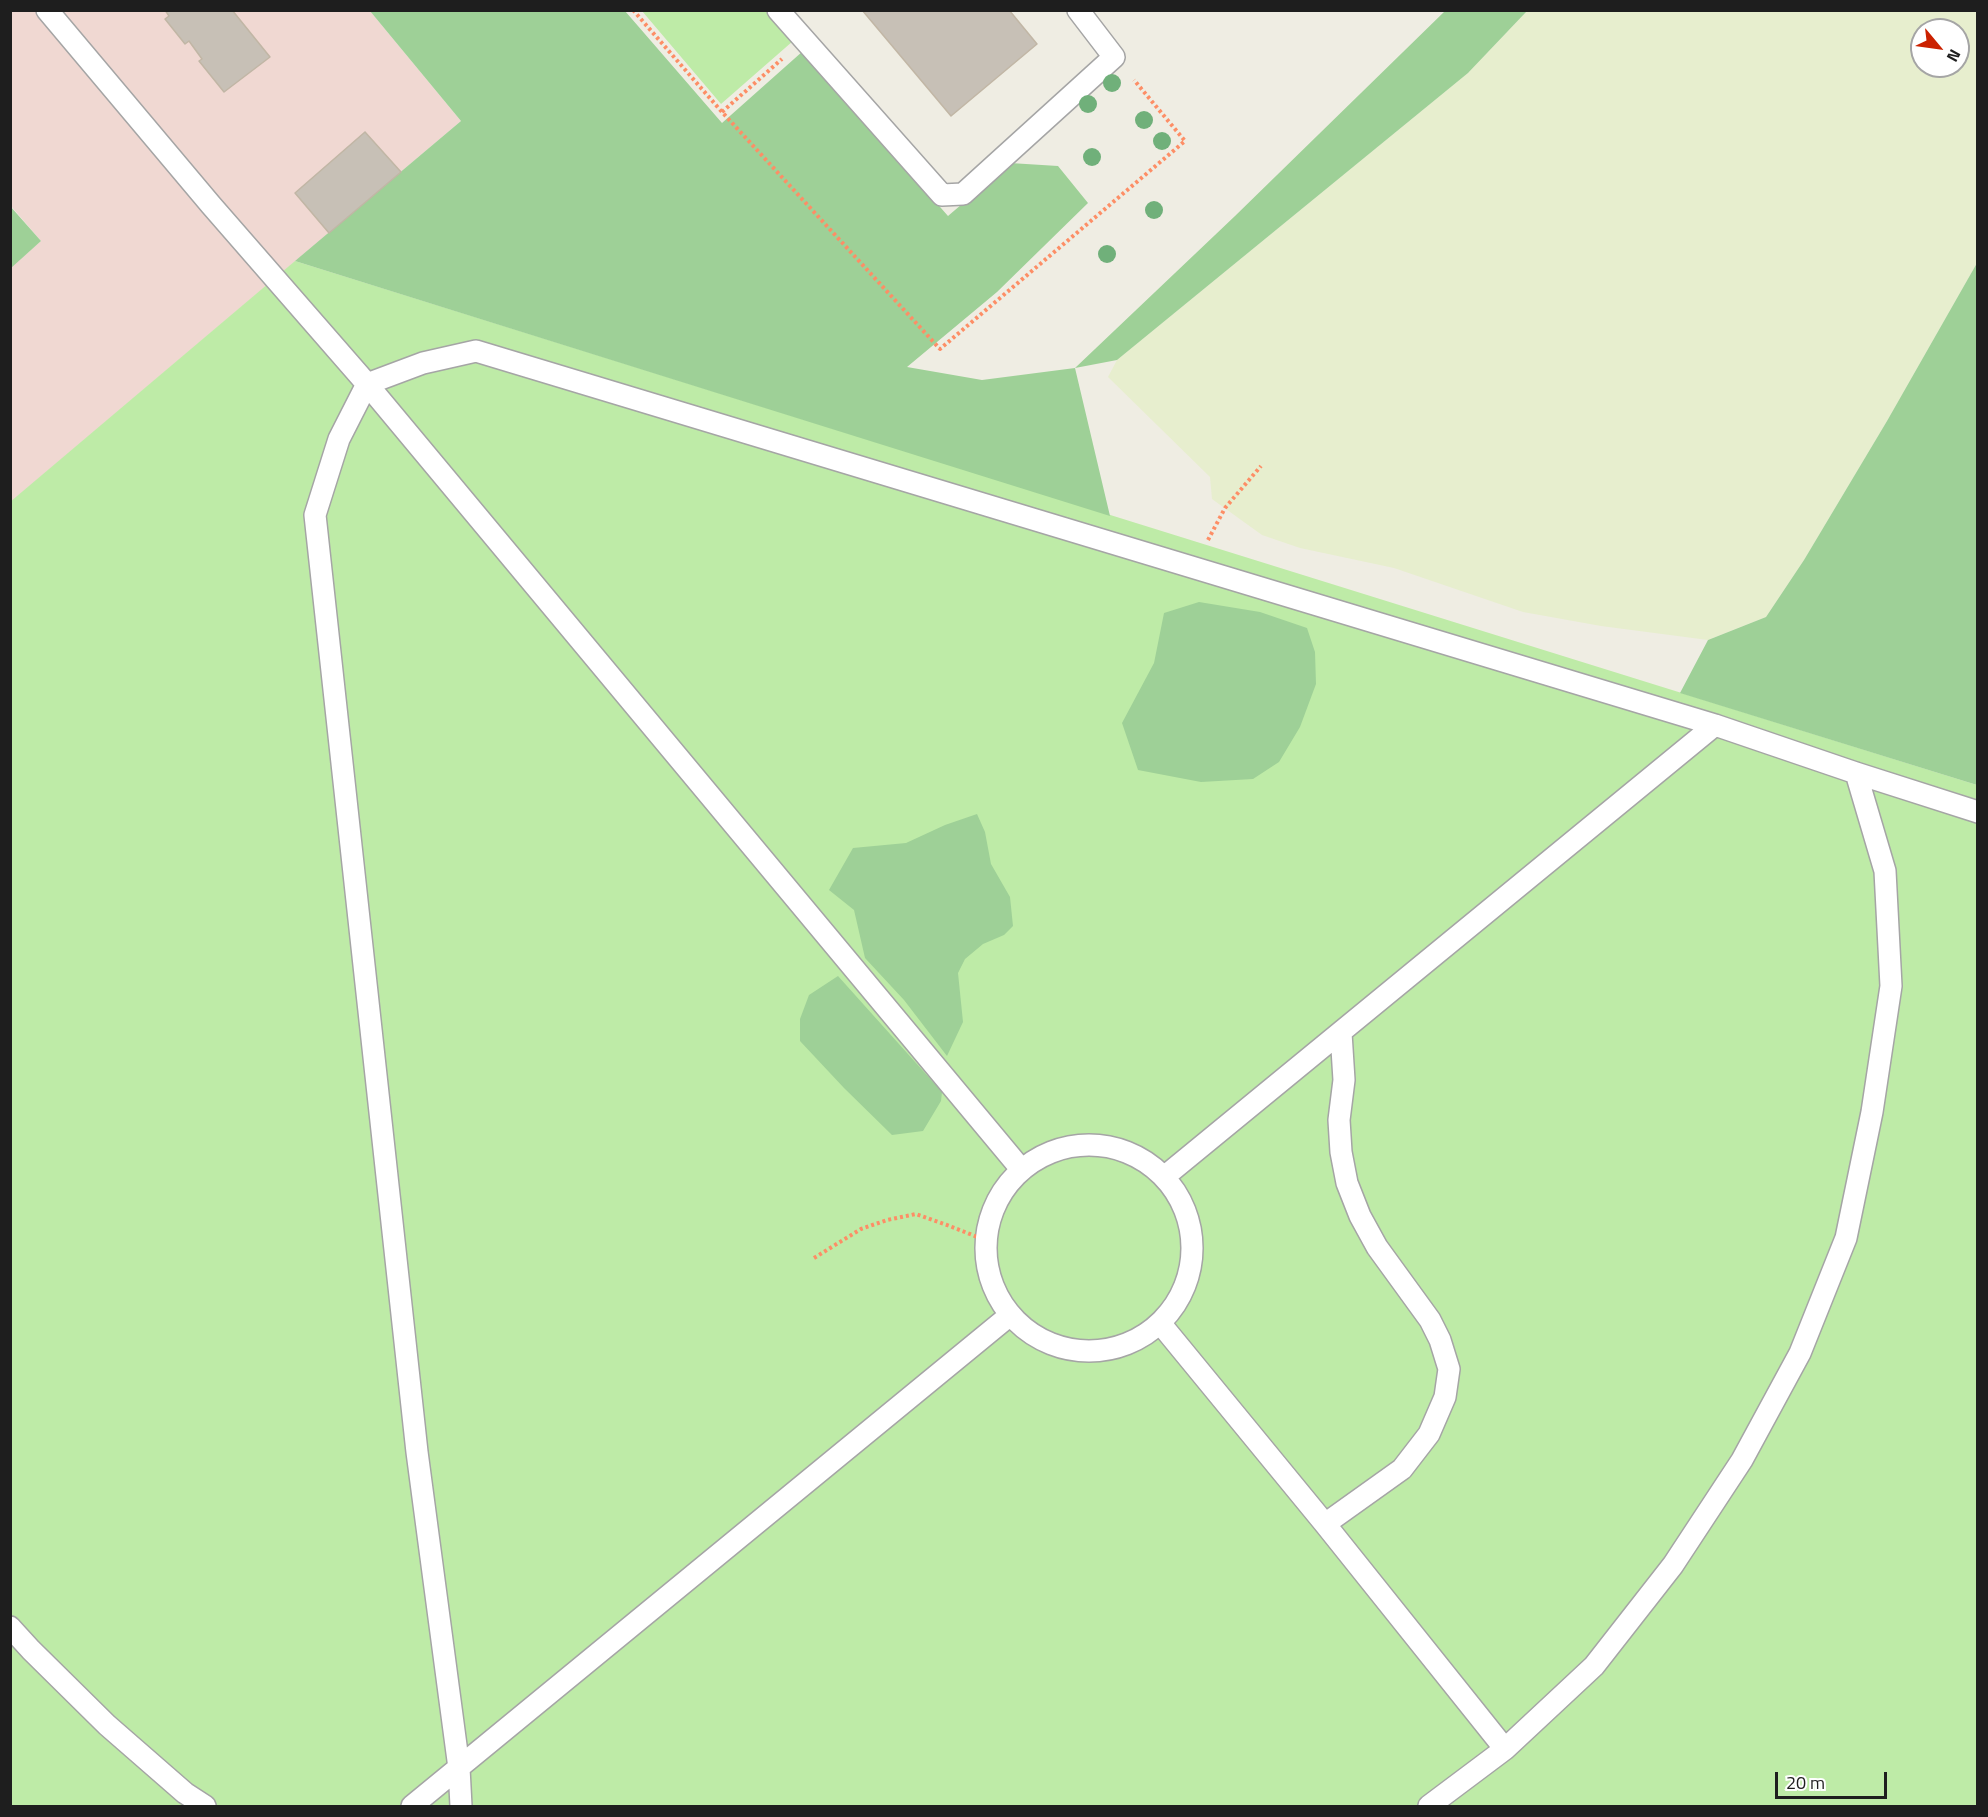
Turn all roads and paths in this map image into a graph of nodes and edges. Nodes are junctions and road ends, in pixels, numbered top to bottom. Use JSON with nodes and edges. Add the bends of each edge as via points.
{"nodes":[{"id":1,"x":47,"y":10,"type":"edge"},
{"id":2,"x":778,"y":10,"type":"edge"},
{"id":3,"x":1078,"y":10,"type":"edge"},
{"id":4,"x":803,"y":40,"type":"junction"},
{"id":5,"x":722,"y":112,"type":"dead end"},
{"id":6,"x":367,"y":384,"type":"junction"},
{"id":7,"x":1261,"y":466,"type":"dead end"},
{"id":8,"x":1200,"y":570,"type":"junction"},
{"id":9,"x":1715,"y":725,"type":"junction"},
{"id":10,"x":1856,"y":773,"type":"junction"},
{"id":11,"x":1977,"y":812,"type":"edge"},
{"id":12,"x":1341,"y":1033,"type":"junction"},
{"id":13,"x":1021,"y":1169,"type":"junction"},
{"id":14,"x":1164,"y":1177,"type":"junction"},
{"id":15,"x":985,"y":1240,"type":"junction"},
{"id":16,"x":814,"y":1258,"type":"dead end"},
{"id":17,"x":1010,"y":1316,"type":"junction"},
{"id":18,"x":1160,"y":1323,"type":"junction"},
{"id":19,"x":1325,"y":1524,"type":"junction"},
{"id":20,"x":10,"y":1627,"type":"edge"},
{"id":21,"x":1505,"y":1749,"type":"junction"},
{"id":22,"x":459,"y":1768,"type":"junction"},
{"id":23,"x":205,"y":1806,"type":"edge"},
{"id":24,"x":412,"y":1806,"type":"edge"},
{"id":25,"x":461,"y":1806,"type":"edge"},
{"id":26,"x":1429,"y":1806,"type":"edge"}],
"edges":[{"from":1,"to":6,"type":"lane"},
{"from":2,"to":4,"type":"lane"},
{"from":3,"to":4,"type":"lane","via":[[1114,57],[963,194],[942,195]]},
{"from":4,"to":5,"type":"path"},
{"from":6,"to":8,"type":"lane","via":[[423,363],[476,351]]},
{"from":6,"to":13,"type":"lane"},
{"from":6,"to":22,"type":"lane","via":[[339,439],[315,515],[417,1452]]},
{"from":7,"to":8,"type":"path","via":[[1225,508],[1205,545]]},
{"from":8,"to":9,"type":"lane"},
{"from":9,"to":10,"type":"lane"},
{"from":9,"to":12,"type":"lane"},
{"from":10,"to":11,"type":"lane"},
{"from":10,"to":21,"type":"lane","via":[[1885,871],[1891,986],[1872,1112],[1846,1238],[1800,1353],[1742,1460],[1673,1565],[1594,1666]]},
{"from":12,"to":14,"type":"lane"},
{"from":12,"to":19,"type":"lane","via":[[1344,1080],[1339,1120],[1347,1183],[1377,1247],[1430,1320],[1449,1370],[1445,1397],[1429,1434],[1402,1470]]},
{"from":13,"to":14,"type":"lane","via":[[1051,1151],[1086,1144],[1120,1149],[1151,1165]]},
{"from":13,"to":15,"type":"lane","via":[[1000,1194]]},
{"from":14,"to":18,"type":"lane","via":[[1188,1219],[1192,1251],[1180,1298]]},
{"from":15,"to":16,"type":"path","via":[[916,1214],[861,1229]]},
{"from":15,"to":17,"type":"lane","via":[[993,1288]]},
{"from":17,"to":18,"type":"lane","via":[[1042,1341],[1083,1352],[1124,1345]]},
{"from":17,"to":22,"type":"lane"},
{"from":18,"to":19,"type":"lane"},
{"from":19,"to":21,"type":"lane"},
{"from":20,"to":23,"type":"lane","via":[[107,1725]]},
{"from":21,"to":26,"type":"lane"},
{"from":22,"to":24,"type":"lane"},
{"from":22,"to":25,"type":"lane"}]}
